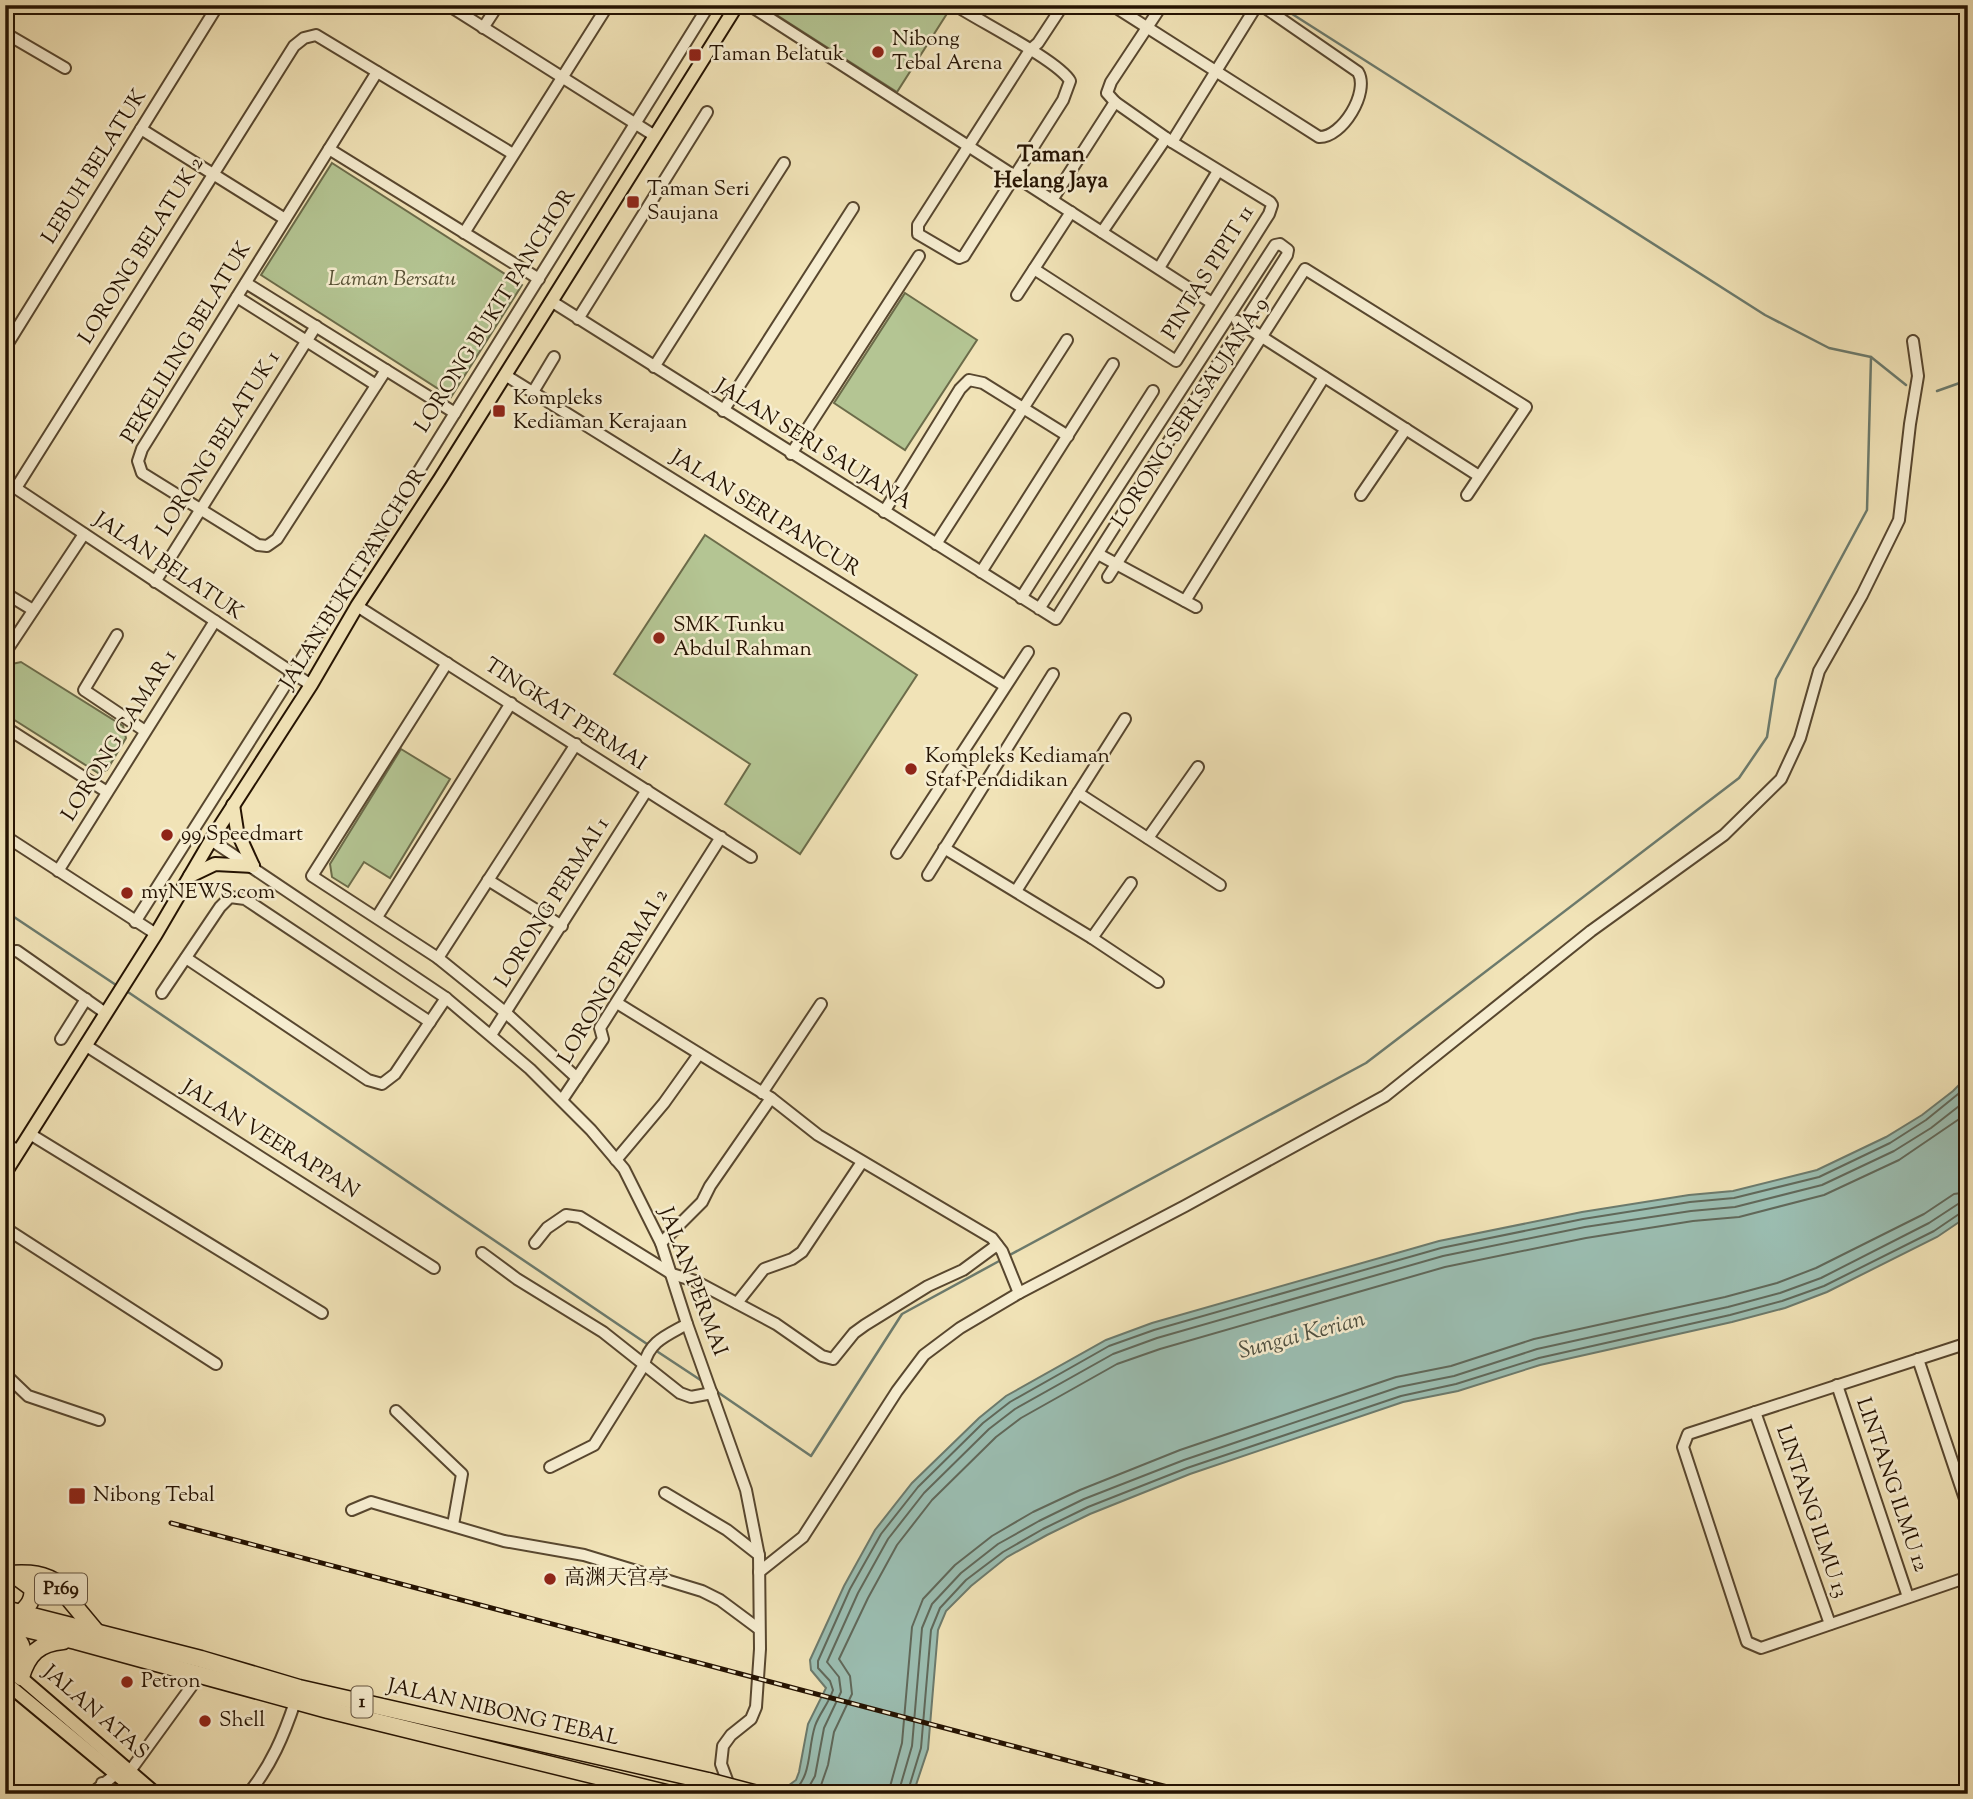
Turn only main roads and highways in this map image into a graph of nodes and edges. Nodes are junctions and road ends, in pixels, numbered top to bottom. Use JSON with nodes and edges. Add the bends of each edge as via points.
{"nodes":[{"id":1,"x":737,"y":5,"type":"edge"},
{"id":2,"x":233,"y":805,"type":"junction"},
{"id":3,"x":189,"y":876,"type":"junction"},
{"id":4,"x":5,"y":1173,"type":"edge"},
{"id":5,"x":6,"y":1574,"type":"edge"},
{"id":6,"x":12,"y":1612,"type":"edge"},
{"id":7,"x":5,"y":1626,"type":"edge"},
{"id":8,"x":99,"y":1635,"type":"junction"},
{"id":9,"x":76,"y":1641,"type":"junction"},
{"id":10,"x":5,"y":1663,"type":"edge"},
{"id":11,"x":21,"y":1677,"type":"junction"},
{"id":12,"x":5,"y":1682,"type":"edge"},
{"id":13,"x":140,"y":1794,"type":"edge"},
{"id":14,"x":156,"y":1794,"type":"edge"},
{"id":15,"x":670,"y":1794,"type":"edge"},
{"id":16,"x":757,"y":1794,"type":"edge"}],
"edges":[{"from":1,"to":2,"type":"main road","name":"JALAN BUKIT PANCHOR"},
{"from":2,"to":3,"type":"main road","name":"JALAN BUKIT PANCHOR"},
{"from":2,"to":3,"type":"main road","via":[[237,831],[253,866],[215,864]]},
{"from":3,"to":4,"type":"main road","name":"JALAN BUKIT PANCHOR"},
{"from":5,"to":6,"type":"highway","via":[[32,1588],[28,1606]]},
{"from":5,"to":8,"type":"highway","number":"P169","via":[[46,1576],[54,1581]]},
{"from":6,"to":8,"type":"highway","name":"JALAN NIBONG TEBAL","number":"1"},
{"from":7,"to":9,"type":"highway","name":"JALAN NIBONG TEBAL","number":"1"},
{"from":7,"to":10,"type":"highway","via":[[23,1648],[17,1661]]},
{"from":8,"to":16,"type":"highway","name":"JALAN NIBONG TEBAL","number":"1","bridge":true,"via":[[299,1688]]},
{"from":9,"to":11,"type":"highway","via":[[41,1645],[28,1658]]},
{"from":9,"to":15,"type":"highway","name":"JALAN NIBONG TEBAL","number":"1","via":[[295,1702]]},
{"from":10,"to":11,"type":"main road","name":"JALAN ATAS"},
{"from":11,"to":14,"type":"main road","name":"JALAN ATAS"},
{"from":12,"to":13,"type":"main road","name":"JALAN ATAS"}]}
